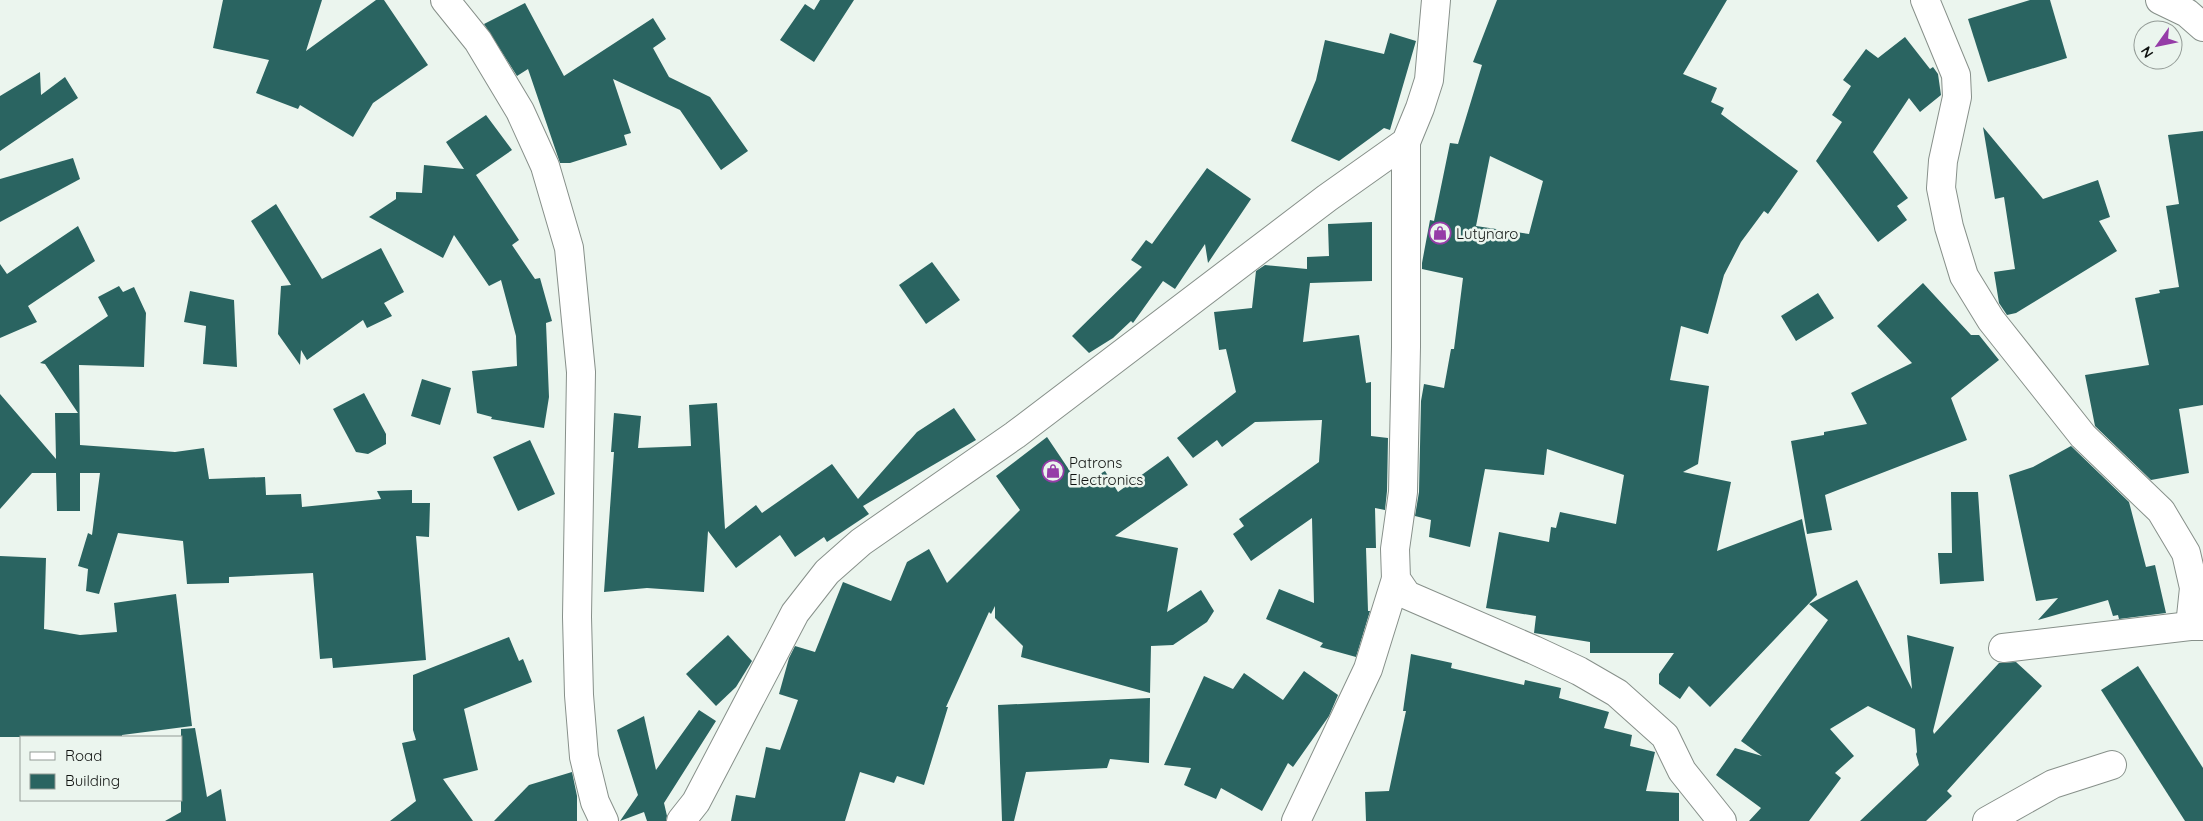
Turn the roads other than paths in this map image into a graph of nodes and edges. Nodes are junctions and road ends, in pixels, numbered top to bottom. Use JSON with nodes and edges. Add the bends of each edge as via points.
{"nodes":[{"id":1,"x":445,"y":0,"type":"edge"},
{"id":2,"x":1436,"y":0,"type":"edge"},
{"id":3,"x":1926,"y":0,"type":"edge"},
{"id":4,"x":2165,"y":1,"type":"edge"},
{"id":5,"x":2203,"y":27,"type":"edge"},
{"id":6,"x":1406,"y":142,"type":"junction"},
{"id":7,"x":1396,"y":579,"type":"junction"},
{"id":8,"x":2196,"y":626,"type":"edge"},
{"id":9,"x":2003,"y":648,"type":"dead end"},
{"id":10,"x":2112,"y":765,"type":"dead end"},
{"id":11,"x":604,"y":821,"type":"edge"},
{"id":12,"x":681,"y":821,"type":"edge"},
{"id":13,"x":1296,"y":821,"type":"edge"},
{"id":14,"x":1722,"y":821,"type":"edge"},
{"id":15,"x":1988,"y":821,"type":"edge"}],
"edges":[{"from":1,"to":11,"type":"street","via":[[478,41],[520,111],[545,166],[569,248],[581,372],[578,695],[584,757],[595,802]]},
{"from":2,"to":6,"type":"street","via":[[1428,80]]},
{"from":3,"to":8,"type":"street","via":[[1956,75],[1956,97],[1941,188],[1964,276],[1992,320],[2083,436],[2160,511],[2186,553],[2194,588]]},
{"from":4,"to":5,"type":"street","via":[[2187,13]]},
{"from":6,"to":7,"type":"street","via":[[1406,366],[1403,492],[1395,549]]},
{"from":6,"to":12,"type":"street","via":[[1327,198],[1015,435],[861,542],[827,572],[795,613],[696,802]]},
{"from":7,"to":13,"type":"street","via":[[1368,668]]},
{"from":7,"to":14,"type":"street","via":[[1407,595],[1579,671],[1617,693],[1665,736],[1682,771]]},
{"from":8,"to":9,"type":"street"},
{"from":10,"to":15,"type":"street","via":[[2053,784]]}]}
